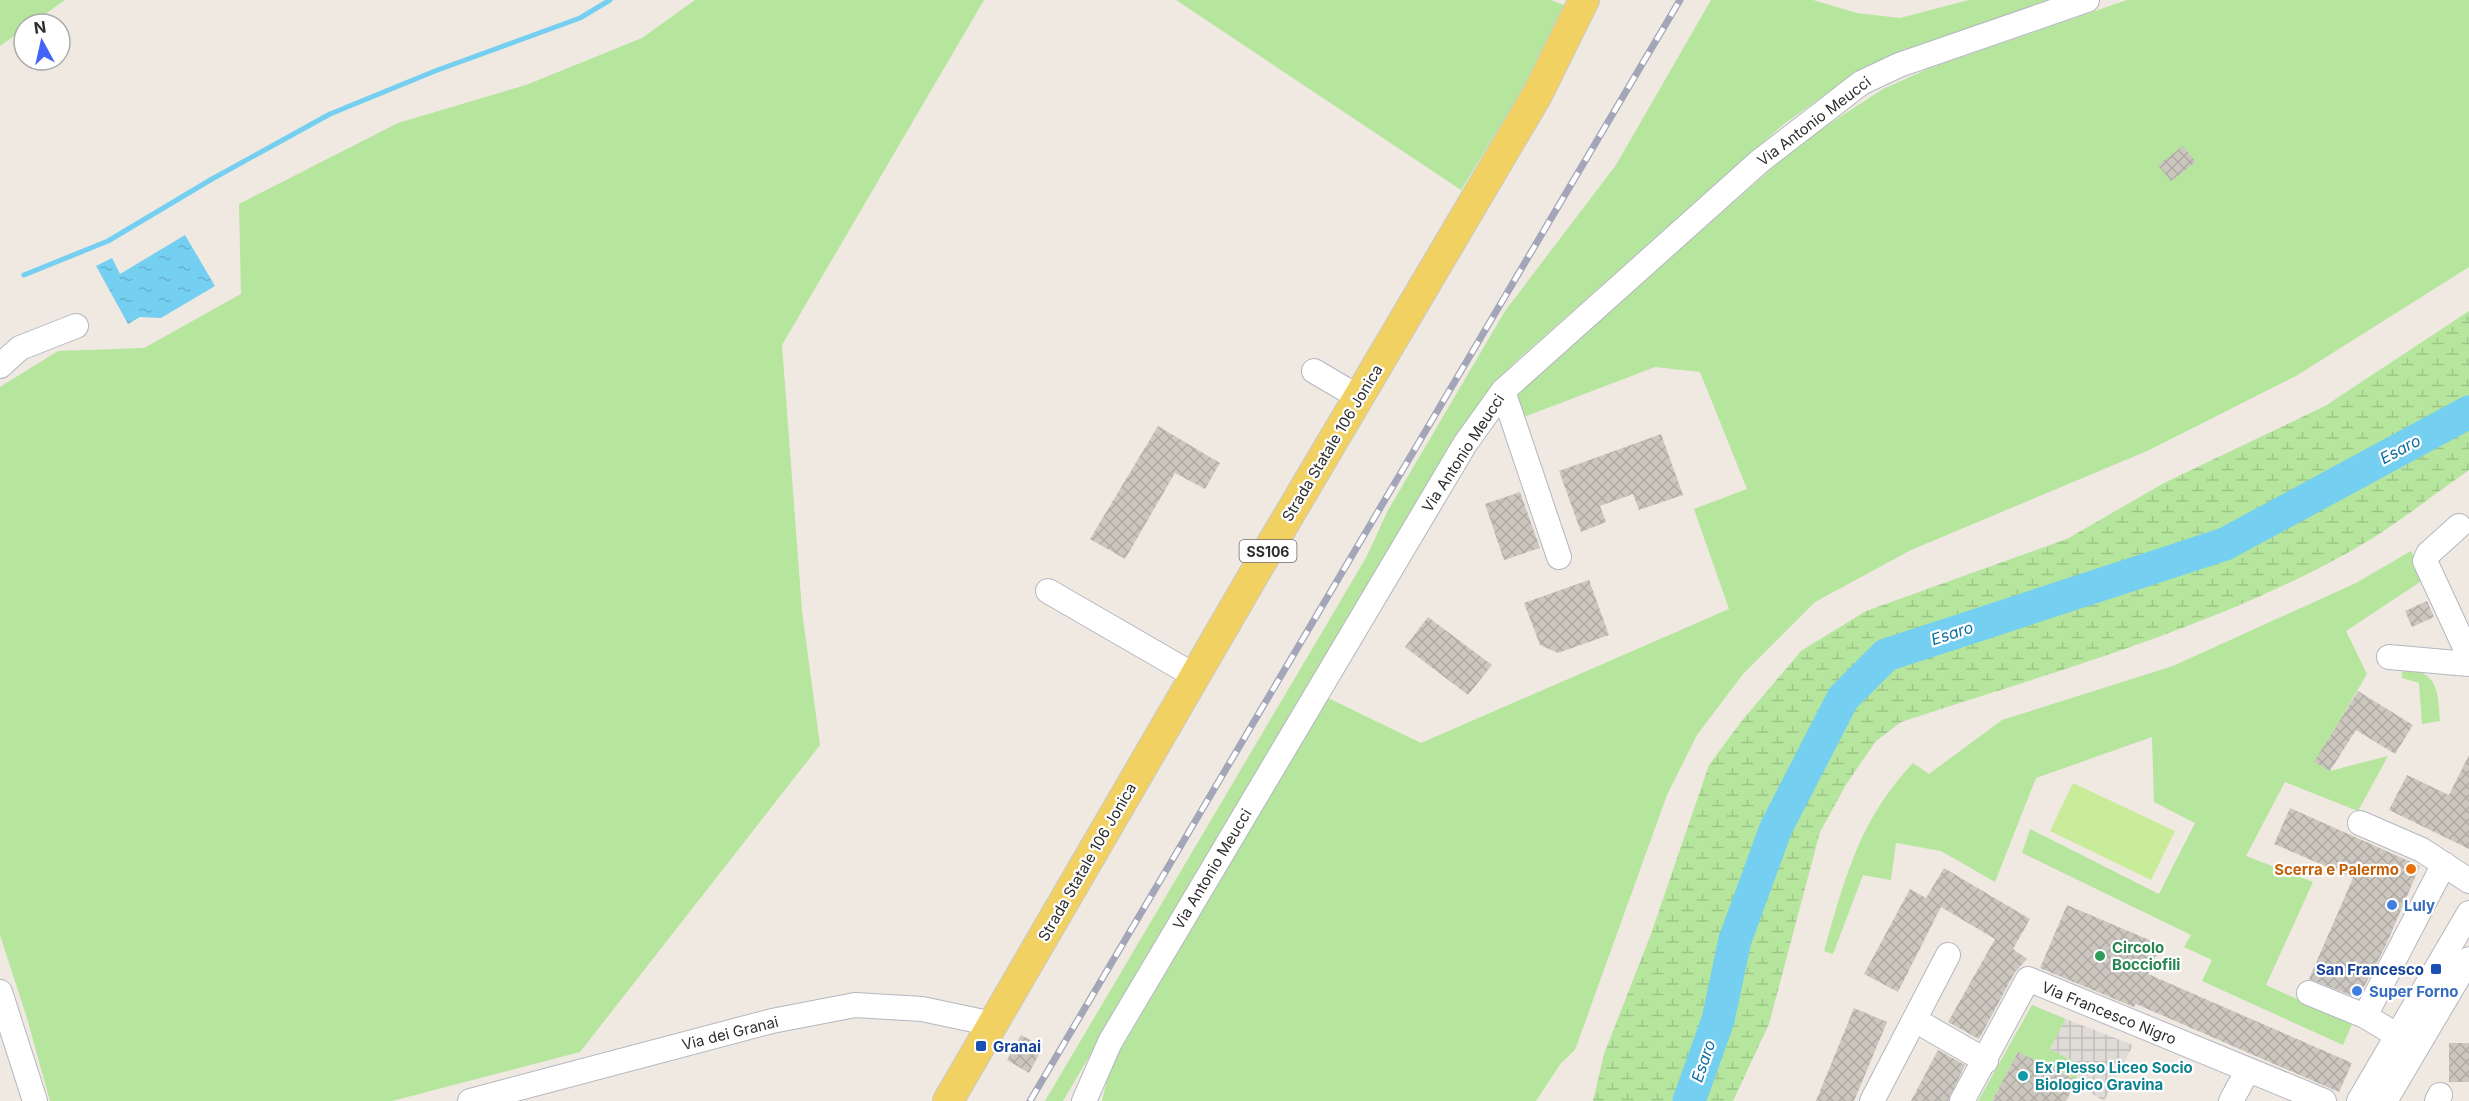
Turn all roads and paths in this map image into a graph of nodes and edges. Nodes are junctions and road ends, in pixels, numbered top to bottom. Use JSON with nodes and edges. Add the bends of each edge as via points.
{"nodes":[{"id":1,"x":1584,"y":0,"type":"edge"},
{"id":2,"x":2087,"y":0,"type":"edge"},
{"id":3,"x":76,"y":326,"type":"dead end"},
{"id":4,"x":0,"y":366,"type":"edge"},
{"id":5,"x":1314,"y":371,"type":"dead end"},
{"id":6,"x":1503,"y":391,"type":"junction"},
{"id":7,"x":1360,"y":398,"type":"junction"},
{"id":8,"x":2459,"y":526,"type":"dead end"},
{"id":9,"x":1558,"y":557,"type":"dead end"},
{"id":10,"x":1048,"y":591,"type":"dead end"},
{"id":11,"x":2469,"y":656,"type":"edge"},
{"id":12,"x":2390,"y":657,"type":"dead end"},
{"id":13,"x":2469,"y":664,"type":"edge"},
{"id":14,"x":1195,"y":676,"type":"junction"},
{"id":15,"x":2360,"y":823,"type":"dead end"},
{"id":16,"x":2444,"y":864,"type":"junction"},
{"id":17,"x":2469,"y":880,"type":"edge"},
{"id":18,"x":2469,"y":913,"type":"edge"},
{"id":19,"x":1948,"y":955,"type":"dead end"},
{"id":20,"x":2469,"y":959,"type":"edge"},
{"id":21,"x":0,"y":992,"type":"edge"},
{"id":22,"x":2309,"y":993,"type":"dead end"},
{"id":23,"x":2365,"y":1017,"type":"junction"},
{"id":24,"x":1915,"y":1020,"type":"junction"},
{"id":25,"x":993,"y":1024,"type":"junction"},
{"id":26,"x":2398,"y":1036,"type":"junction"},
{"id":27,"x":1986,"y":1061,"type":"junction"},
{"id":28,"x":2248,"y":1070,"type":"junction"},
{"id":29,"x":35,"y":1101,"type":"edge"},
{"id":30,"x":470,"y":1101,"type":"edge"},
{"id":31,"x":948,"y":1101,"type":"edge"},
{"id":32,"x":1084,"y":1101,"type":"edge"},
{"id":33,"x":1872,"y":1101,"type":"edge"},
{"id":34,"x":1962,"y":1101,"type":"edge"},
{"id":35,"x":2231,"y":1101,"type":"edge"},
{"id":36,"x":2324,"y":1101,"type":"edge"},
{"id":37,"x":2359,"y":1101,"type":"edge"},
{"id":38,"x":2385,"y":1101,"type":"edge"}],
"edges":[{"from":1,"to":7,"type":"main road","name":"Strada Statale 106 Jonica","number":"SS106","via":[[1537,95]]},
{"from":2,"to":6,"type":"street","name":"Via Antonio Meucci","via":[[1899,65],[1861,83],[1760,160]]},
{"from":3,"to":4,"type":"street","via":[[20,348]]},
{"from":5,"to":7,"type":"street"},
{"from":6,"to":9,"type":"street"},
{"from":6,"to":32,"type":"street","name":"Via Antonio Meucci","via":[[1465,444],[1116,1032]]},
{"from":7,"to":14,"type":"main road","name":"Strada Statale 106 Jonica","number":"SS106"},
{"from":8,"to":11,"type":"street","via":[[2425,561]]},
{"from":10,"to":14,"type":"street"},
{"from":12,"to":13,"type":"street"},
{"from":14,"to":25,"type":"main road","name":"Strada Statale 106 Jonica","number":"SS106"},
{"from":15,"to":16,"type":"street"},
{"from":16,"to":17,"type":"street"},
{"from":16,"to":23,"type":"street"},
{"from":18,"to":26,"type":"street"},
{"from":19,"to":24,"type":"street"},
{"from":20,"to":38,"type":"street"},
{"from":21,"to":29,"type":"street"},
{"from":22,"to":23,"type":"street"},
{"from":23,"to":26,"type":"street"},
{"from":24,"to":27,"type":"street"},
{"from":24,"to":33,"type":"street"},
{"from":25,"to":30,"type":"street","name":"Via dei Granai","via":[[922,1009],[855,1005],[772,1021]]},
{"from":25,"to":31,"type":"main road","name":"Strada Statale 106 Jonica","number":"SS106"},
{"from":26,"to":37,"type":"street"},
{"from":27,"to":28,"type":"street","name":"Via Francesco Nigro","via":[[2028,980]]},
{"from":27,"to":34,"type":"street"},
{"from":28,"to":35,"type":"street"},
{"from":28,"to":36,"type":"street","name":"Via Francesco Nigro"}]}
